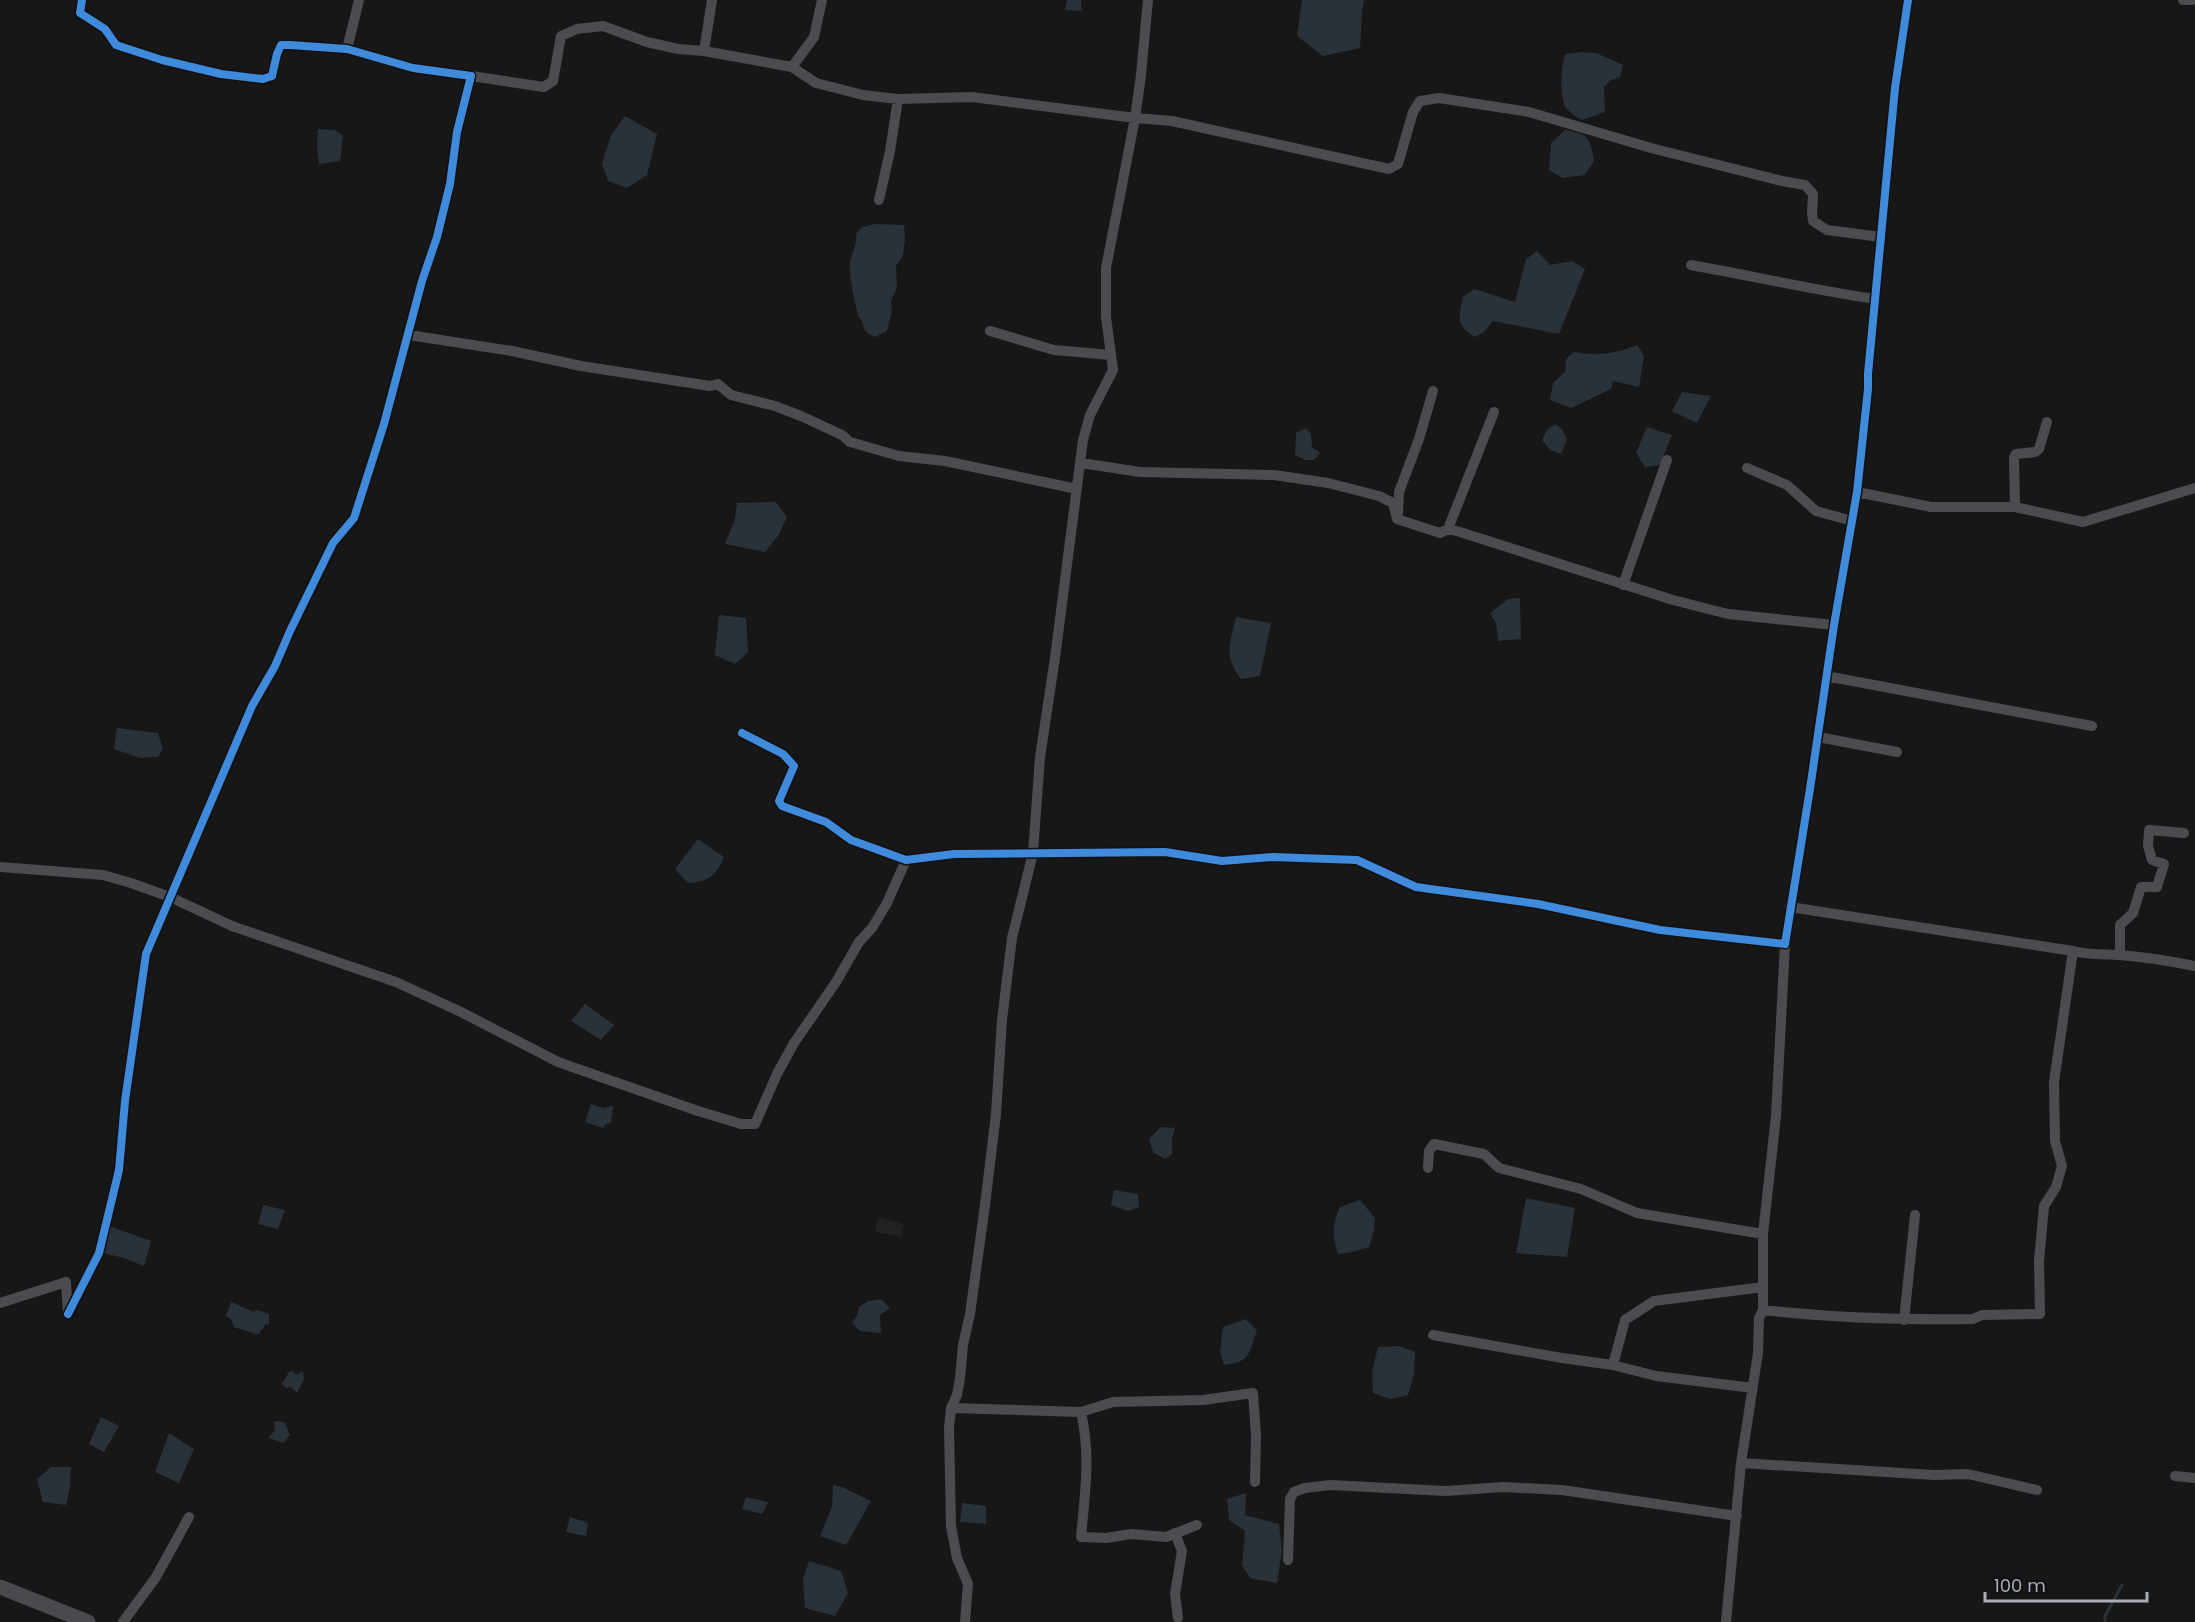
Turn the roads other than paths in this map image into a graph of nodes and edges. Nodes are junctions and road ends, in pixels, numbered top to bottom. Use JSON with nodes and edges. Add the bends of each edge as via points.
{"nodes":[{"id":1,"x":82,"y":0,"type":"edge"},
{"id":2,"x":359,"y":0,"type":"edge"},
{"id":3,"x":712,"y":0,"type":"edge"},
{"id":4,"x":822,"y":0,"type":"edge"},
{"id":5,"x":1148,"y":0,"type":"edge"},
{"id":6,"x":1908,"y":0,"type":"edge"},
{"id":7,"x":2183,"y":0,"type":"edge"},
{"id":8,"x":2192,"y":0,"type":"edge"},
{"id":9,"x":347,"y":49,"type":"junction"},
{"id":10,"x":704,"y":51,"type":"junction"},
{"id":11,"x":792,"y":67,"type":"junction"},
{"id":12,"x":471,"y":76,"type":"junction"},
{"id":13,"x":898,"y":99,"type":"junction"},
{"id":14,"x":1135,"y":118,"type":"junction"},
{"id":15,"x":879,"y":200,"type":"dead end"},
{"id":16,"x":1881,"y":237,"type":"junction"},
{"id":17,"x":1691,"y":265,"type":"dead end"},
{"id":18,"x":1875,"y":299,"type":"junction"},
{"id":19,"x":990,"y":331,"type":"dead end"},
{"id":20,"x":409,"y":335,"type":"junction"},
{"id":21,"x":1111,"y":355,"type":"junction"},
{"id":22,"x":1433,"y":391,"type":"dead end"},
{"id":23,"x":1494,"y":412,"type":"dead end"},
{"id":24,"x":2047,"y":422,"type":"dead end"},
{"id":25,"x":1666,"y":460,"type":"dead end"},
{"id":26,"x":1081,"y":463,"type":"junction"},
{"id":27,"x":1746,"y":468,"type":"dead end"},
{"id":28,"x":2195,"y":488,"type":"edge"},
{"id":29,"x":1077,"y":489,"type":"junction"},
{"id":30,"x":1857,"y":492,"type":"junction"},
{"id":31,"x":2015,"y":507,"type":"junction"},
{"id":32,"x":1397,"y":519,"type":"junction"},
{"id":33,"x":1851,"y":521,"type":"junction"},
{"id":34,"x":1448,"y":529,"type":"junction"},
{"id":35,"x":1623,"y":585,"type":"junction"},
{"id":36,"x":1834,"y":625,"type":"junction"},
{"id":37,"x":1826,"y":676,"type":"junction"},
{"id":38,"x":2092,"y":726,"type":"dead end"},
{"id":39,"x":742,"y":733,"type":"dead end"},
{"id":40,"x":1818,"y":737,"type":"junction"},
{"id":41,"x":1897,"y":752,"type":"dead end"},
{"id":42,"x":2184,"y":833,"type":"dead end"},
{"id":43,"x":1033,"y":853,"type":"junction"},
{"id":44,"x":906,"y":860,"type":"junction"},
{"id":45,"x":0,"y":867,"type":"edge"},
{"id":46,"x":170,"y":897,"type":"junction"},
{"id":47,"x":1791,"y":907,"type":"junction"},
{"id":48,"x":1785,"y":944,"type":"junction"},
{"id":49,"x":2073,"y":951,"type":"junction"},
{"id":50,"x":2120,"y":955,"type":"junction"},
{"id":51,"x":2195,"y":966,"type":"edge"},
{"id":52,"x":1428,"y":1168,"type":"dead end"},
{"id":53,"x":1916,"y":1215,"type":"dead end"},
{"id":54,"x":1762,"y":1234,"type":"junction"},
{"id":55,"x":1763,"y":1287,"type":"junction"},
{"id":56,"x":0,"y":1303,"type":"edge"},
{"id":57,"x":1763,"y":1310,"type":"junction"},
{"id":58,"x":1904,"y":1320,"type":"junction"},
{"id":59,"x":1433,"y":1335,"type":"dead end"},
{"id":60,"x":1613,"y":1365,"type":"junction"},
{"id":61,"x":1753,"y":1388,"type":"junction"},
{"id":62,"x":951,"y":1408,"type":"junction"},
{"id":63,"x":1081,"y":1412,"type":"junction"},
{"id":64,"x":1741,"y":1463,"type":"junction"},
{"id":65,"x":2175,"y":1476,"type":"dead end"},
{"id":66,"x":2195,"y":1478,"type":"edge"},
{"id":67,"x":1254,"y":1482,"type":"dead end"},
{"id":68,"x":2037,"y":1490,"type":"dead end"},
{"id":69,"x":1737,"y":1516,"type":"junction"},
{"id":70,"x":189,"y":1517,"type":"dead end"},
{"id":71,"x":1197,"y":1525,"type":"dead end"},
{"id":72,"x":1174,"y":1533,"type":"junction"},
{"id":73,"x":1288,"y":1560,"type":"dead end"},
{"id":74,"x":0,"y":1587,"type":"edge"},
{"id":75,"x":1178,"y":1618,"type":"dead end"},
{"id":76,"x":88,"y":1622,"type":"edge"},
{"id":77,"x":123,"y":1622,"type":"edge"},
{"id":78,"x":965,"y":1622,"type":"edge"},
{"id":79,"x":1726,"y":1622,"type":"edge"}],
"edges":[{"from":1,"to":9,"type":"street","via":[[80,13],[105,29],[116,45],[221,74],[263,79],[272,75],[281,45]]},
{"from":2,"to":9,"type":"street"},
{"from":3,"to":10,"type":"street"},
{"from":4,"to":11,"type":"street","via":[[814,37]]},
{"from":5,"to":14,"type":"street"},
{"from":6,"to":16,"type":"street"},
{"from":7,"to":8,"type":"street"},
{"from":9,"to":12,"type":"street","via":[[413,68]]},
{"from":10,"to":11,"type":"street"},
{"from":10,"to":12,"type":"street","via":[[678,50],[603,26],[577,29],[561,36],[553,81],[543,87]]},
{"from":11,"to":13,"type":"street","via":[[816,83]]},
{"from":12,"to":20,"type":"street","via":[[457,132],[450,184]]},
{"from":13,"to":14,"type":"street","via":[[972,97]]},
{"from":13,"to":15,"type":"street"},
{"from":14,"to":16,"type":"street","via":[[1172,121],[1389,169],[1398,164],[1420,101],[1439,98],[1518,110],[1662,151],[1805,185],[1814,194],[1813,221],[1827,230]]},
{"from":14,"to":21,"type":"street","via":[[1106,268]]},
{"from":16,"to":18,"type":"street"},
{"from":17,"to":18,"type":"street"},
{"from":18,"to":30,"type":"street"},
{"from":19,"to":21,"type":"street","via":[[1054,350]]},
{"from":20,"to":29,"type":"street","via":[[581,366],[710,386],[718,384],[730,395],[801,416],[850,442],[899,456],[945,461]]},
{"from":20,"to":46,"type":"street","via":[[354,518],[333,543],[276,666],[252,706]]},
{"from":21,"to":26,"type":"street","via":[[1113,370],[1090,415]]},
{"from":22,"to":32,"type":"street","via":[[1399,492]]},
{"from":23,"to":34,"type":"street"},
{"from":24,"to":31,"type":"street","via":[[2039,450],[2014,457]]},
{"from":25,"to":35,"type":"street"},
{"from":26,"to":29,"type":"street"},
{"from":26,"to":32,"type":"street","via":[[1140,472],[1274,475],[1328,483],[1393,503]]},
{"from":27,"to":33,"type":"street","via":[[1787,485],[1816,511]]},
{"from":28,"to":31,"type":"street","via":[[2083,522]]},
{"from":29,"to":43,"type":"street","via":[[1040,757]]},
{"from":30,"to":31,"type":"street","via":[[1931,507]]},
{"from":30,"to":33,"type":"street"},
{"from":32,"to":34,"type":"street","via":[[1440,533]]},
{"from":33,"to":36,"type":"street"},
{"from":34,"to":35,"type":"street"},
{"from":35,"to":36,"type":"street","via":[[1728,614]]},
{"from":36,"to":37,"type":"street"},
{"from":37,"to":38,"type":"street"},
{"from":37,"to":40,"type":"street"},
{"from":39,"to":44,"type":"street","via":[[783,754],[794,766],[779,801],[782,806],[826,822],[851,840]]},
{"from":40,"to":41,"type":"street"},
{"from":40,"to":47,"type":"street"},
{"from":42,"to":50,"type":"street","via":[[2149,830],[2152,860],[2164,864],[2157,887],[2141,887],[2133,913],[2120,925]]},
{"from":43,"to":44,"type":"street","via":[[954,854]]},
{"from":43,"to":48,"type":"street","via":[[1165,852],[1222,861],[1273,857],[1357,860],[1416,887],[1538,904],[1660,930]]},
{"from":43,"to":62,"type":"street","via":[[1012,938],[986,1194],[960,1378]]},
{"from":44,"to":46,"type":"street","via":[[872,928],[859,942],[790,1051],[754,1124],[698,1111],[558,1062],[396,982],[232,926]]},
{"from":45,"to":46,"type":"street","via":[[103,875]]},
{"from":46,"to":56,"type":"street","via":[[146,954],[119,1170],[99,1253],[68,1314],[66,1282]]},
{"from":47,"to":48,"type":"street"},
{"from":47,"to":49,"type":"street"},
{"from":48,"to":54,"type":"street","via":[[1776,1116]]},
{"from":49,"to":50,"type":"street"},
{"from":49,"to":58,"type":"street","via":[[2054,1082],[2055,1141],[2062,1166],[2056,1187],[2044,1206],[2040,1314]]},
{"from":50,"to":51,"type":"street"},
{"from":52,"to":54,"type":"street","via":[[1429,1151],[1434,1144],[1484,1154],[1499,1168],[1581,1189],[1637,1213]]},
{"from":53,"to":58,"type":"street"},
{"from":54,"to":55,"type":"street"},
{"from":55,"to":57,"type":"street"},
{"from":55,"to":60,"type":"street","via":[[1654,1301],[1625,1320]]},
{"from":57,"to":58,"type":"street"},
{"from":57,"to":61,"type":"street"},
{"from":59,"to":60,"type":"street"},
{"from":60,"to":61,"type":"street","via":[[1656,1376]]},
{"from":61,"to":64,"type":"street"},
{"from":62,"to":63,"type":"street"},
{"from":62,"to":78,"type":"street","via":[[951,1526],[957,1558],[968,1584]]},
{"from":63,"to":67,"type":"street","via":[[1113,1402],[1203,1400],[1252,1393],[1256,1436]]},
{"from":63,"to":72,"type":"street","via":[[1088,1460],[1081,1537]]},
{"from":64,"to":68,"type":"street","via":[[1968,1474]]},
{"from":64,"to":69,"type":"street"},
{"from":65,"to":66,"type":"street"},
{"from":69,"to":73,"type":"street","via":[[1562,1490],[1503,1487],[1446,1491],[1330,1485],[1294,1491],[1290,1499]]},
{"from":69,"to":79,"type":"street"},
{"from":70,"to":77,"type":"street","via":[[156,1577]]},
{"from":71,"to":72,"type":"street"},
{"from":72,"to":75,"type":"street","via":[[1182,1551],[1175,1594]]},
{"from":74,"to":76,"type":"main road"}]}
